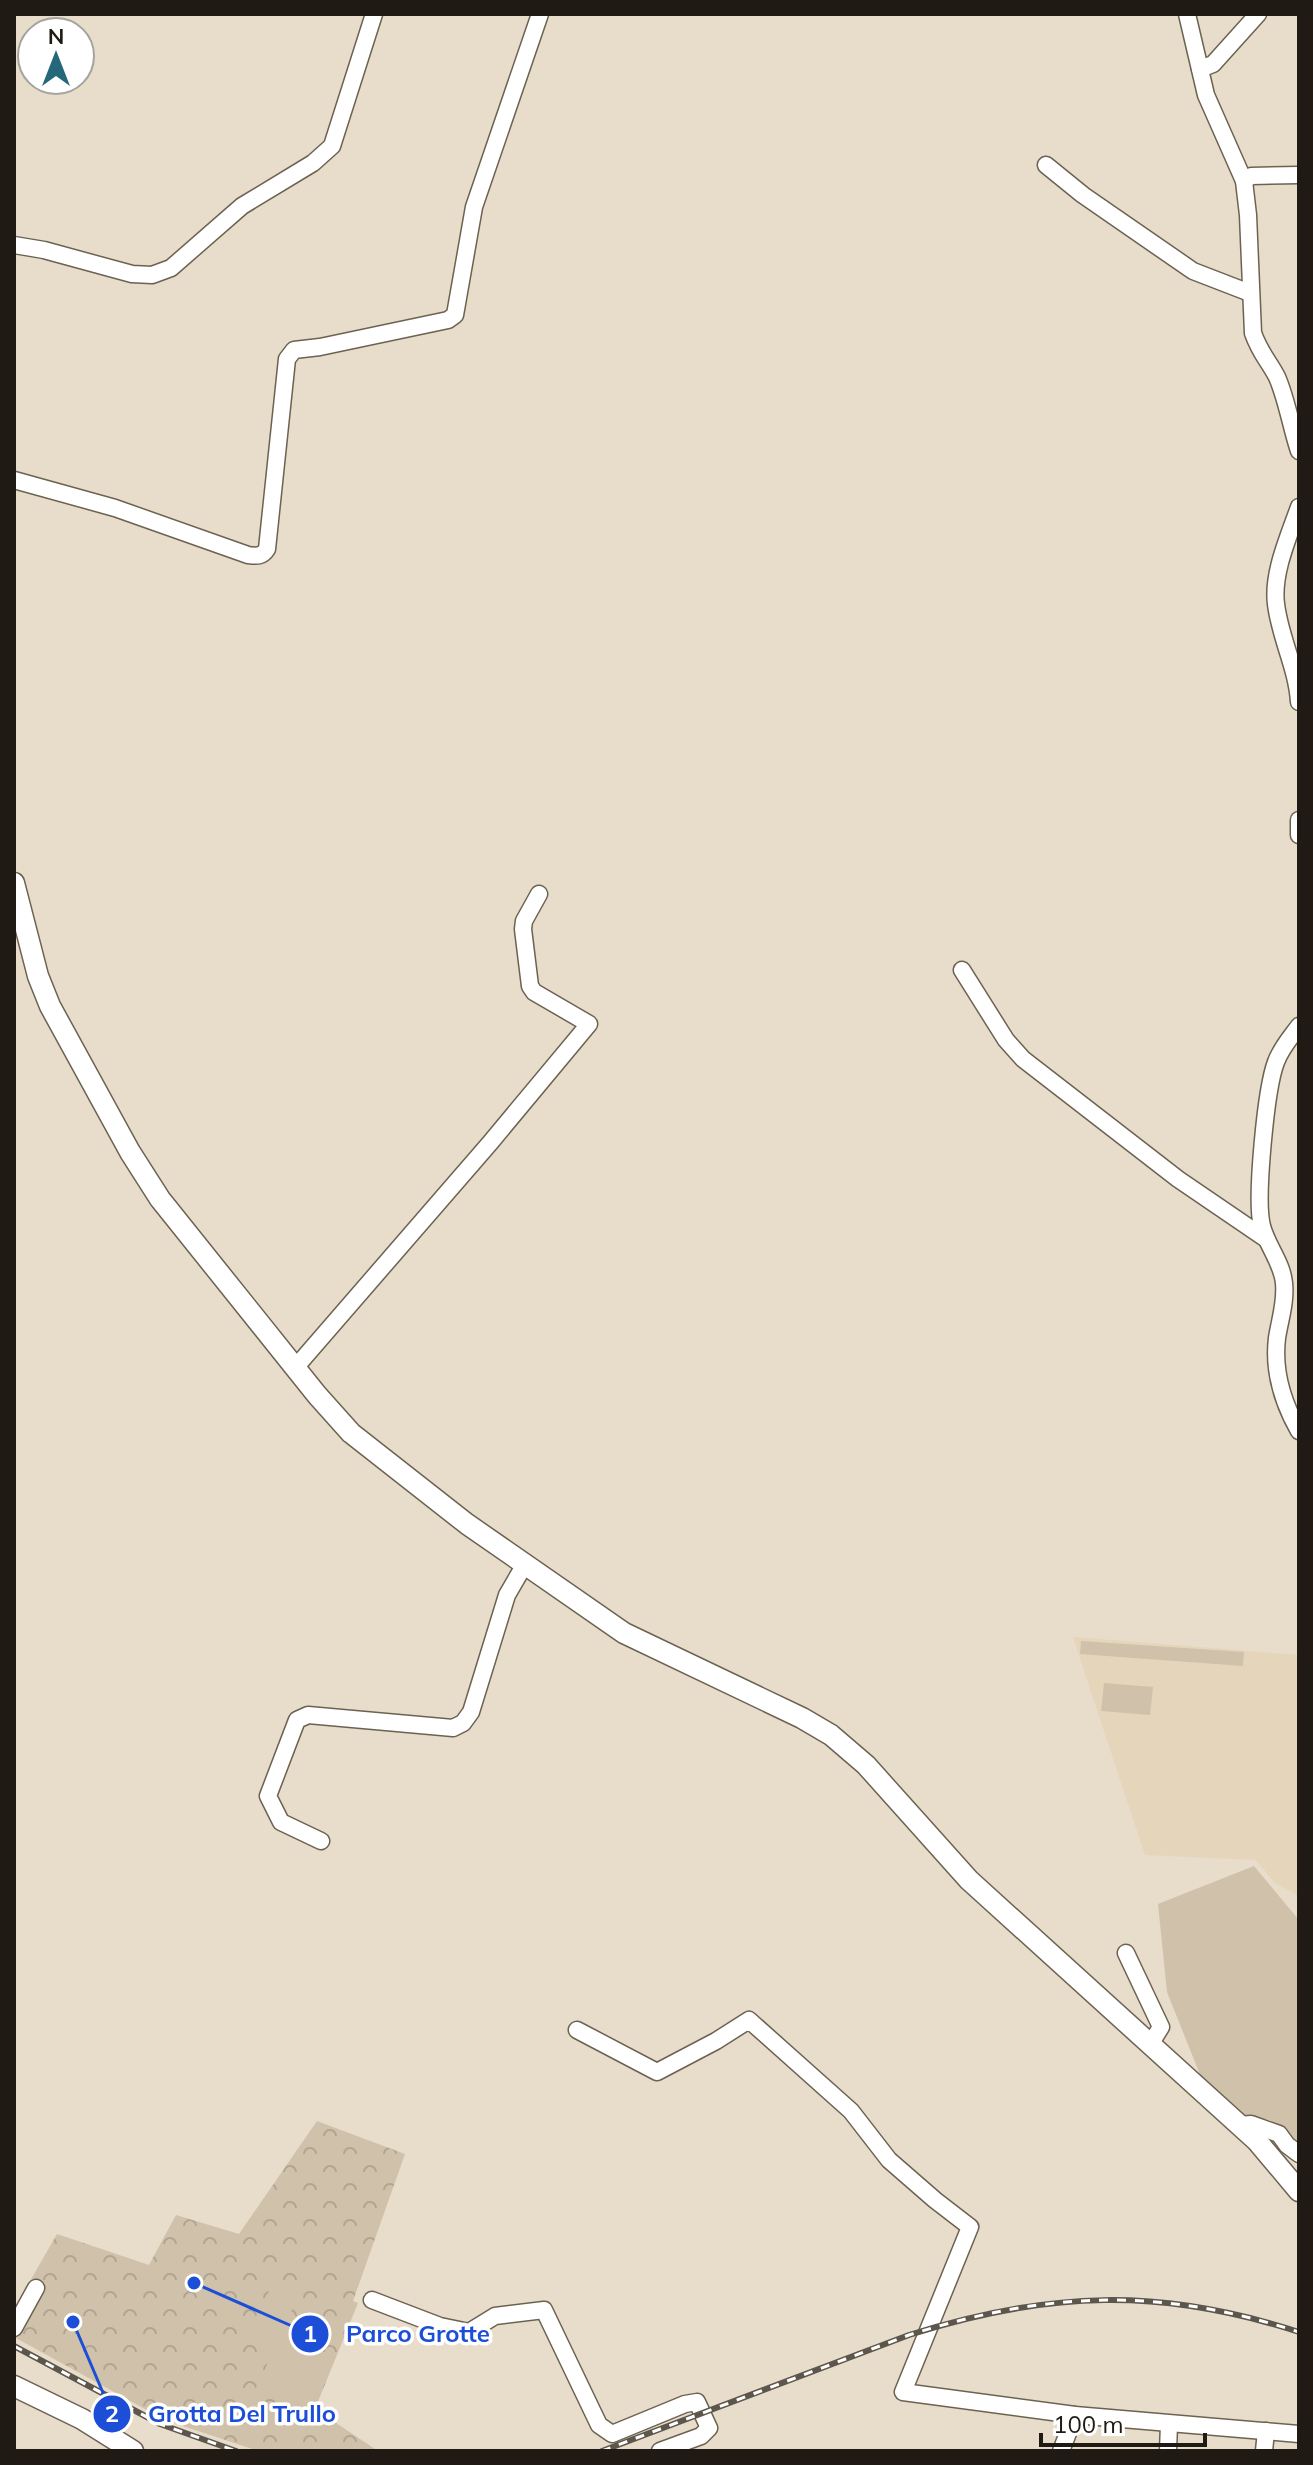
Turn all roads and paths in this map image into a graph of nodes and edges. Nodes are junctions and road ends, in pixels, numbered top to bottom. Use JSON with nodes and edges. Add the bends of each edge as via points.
{"nodes":[{"id":1,"x":374,"y":14,"type":"edge"},
{"id":2,"x":540,"y":14,"type":"edge"},
{"id":3,"x":1187,"y":14,"type":"edge"},
{"id":4,"x":1258,"y":14,"type":"edge"},
{"id":5,"x":1200,"y":69,"type":"junction"},
{"id":6,"x":1046,"y":165,"type":"dead end"},
{"id":7,"x":1299,"y":175,"type":"edge"},
{"id":8,"x":1244,"y":181,"type":"junction"},
{"id":9,"x":14,"y":245,"type":"edge"},
{"id":10,"x":1250,"y":293,"type":"junction"},
{"id":11,"x":1299,"y":451,"type":"edge"},
{"id":12,"x":14,"y":480,"type":"edge"},
{"id":13,"x":1299,"y":507,"type":"edge"},
{"id":14,"x":1299,"y":702,"type":"edge"},
{"id":15,"x":1299,"y":820,"type":"edge"},
{"id":16,"x":1299,"y":835,"type":"edge"},
{"id":17,"x":14,"y":883,"type":"edge"},
{"id":18,"x":539,"y":894,"type":"dead end"},
{"id":19,"x":962,"y":970,"type":"dead end"},
{"id":20,"x":1299,"y":1026,"type":"edge"},
{"id":21,"x":1266,"y":1239,"type":"junction"},
{"id":22,"x":295,"y":1368,"type":"junction"},
{"id":23,"x":1299,"y":1431,"type":"edge"},
{"id":24,"x":525,"y":1564,"type":"junction"},
{"id":25,"x":321,"y":1841,"type":"dead end"},
{"id":26,"x":1126,"y":1953,"type":"dead end"},
{"id":27,"x":577,"y":2030,"type":"dead end"},
{"id":28,"x":1151,"y":2043,"type":"junction"},
{"id":29,"x":1240,"y":2125,"type":"junction"},
{"id":30,"x":1299,"y":2154,"type":"edge"},
{"id":31,"x":1299,"y":2191,"type":"edge"},
{"id":32,"x":36,"y":2288,"type":"dead end"},
{"id":33,"x":372,"y":2300,"type":"dead end"},
{"id":34,"x":14,"y":2328,"type":"edge"},
{"id":35,"x":14,"y":2386,"type":"edge"},
{"id":36,"x":1075,"y":2415,"type":"junction"},
{"id":37,"x":1169,"y":2424,"type":"junction"},
{"id":38,"x":1266,"y":2431,"type":"junction"},
{"id":39,"x":1299,"y":2434,"type":"edge"},
{"id":40,"x":133,"y":2451,"type":"edge"},
{"id":41,"x":660,"y":2451,"type":"edge"},
{"id":42,"x":1061,"y":2451,"type":"edge"},
{"id":43,"x":1168,"y":2451,"type":"edge"},
{"id":44,"x":1264,"y":2451,"type":"edge"}],
"edges":[{"from":1,"to":9,"type":"street","via":[[332,146],[242,206],[171,268],[152,275],[116,272]]},
{"from":2,"to":12,"type":"street","via":[[474,207],[455,315],[290,353],[264,553],[248,555],[115,508]]},
{"from":3,"to":5,"type":"street"},
{"from":4,"to":5,"type":"street","via":[[1213,64]]},
{"from":5,"to":8,"type":"street","via":[[1209,105]]},
{"from":6,"to":10,"type":"street","via":[[1193,271]]},
{"from":7,"to":8,"type":"street","via":[[1251,176]]},
{"from":8,"to":10,"type":"street"},
{"from":10,"to":11,"type":"street","via":[[1255,340],[1277,378]]},
{"from":13,"to":14,"type":"street","via":[[1275,600],[1297,675]]},
{"from":15,"to":16,"type":"street"},
{"from":17,"to":22,"type":"main road","via":[[42,986],[100,1099],[160,1199]]},
{"from":18,"to":22,"type":"street","via":[[523,929],[530,986],[540,998],[589,1024]]},
{"from":19,"to":21,"type":"street","via":[[1023,1059],[1178,1179]]},
{"from":20,"to":21,"type":"street","via":[[1278,1056],[1271,1083],[1259,1199]]},
{"from":21,"to":23,"type":"street","via":[[1285,1286],[1278,1374],[1286,1408]]},
{"from":22,"to":24,"type":"main road","via":[[351,1433]]},
{"from":24,"to":25,"type":"street","via":[[507,1595],[463,1723],[453,1728],[308,1715],[297,1720],[268,1796],[281,1822]]},
{"from":24,"to":28,"type":"main road","via":[[624,1633],[831,1735],[866,1765],[969,1880]]},
{"from":26,"to":28,"type":"street","via":[[1161,2027]]},
{"from":27,"to":36,"type":"street","via":[[657,2072],[749,2020],[851,2111],[889,2160],[970,2227],[903,2392]]},
{"from":28,"to":29,"type":"main road"},
{"from":29,"to":30,"type":"street","via":[[1279,2134]]},
{"from":29,"to":31,"type":"main road"},
{"from":32,"to":34,"type":"street"},
{"from":33,"to":41,"type":"street","via":[[469,2332],[495,2316],[544,2310],[599,2425],[612,2434],[697,2402],[709,2428]]},
{"from":35,"to":40,"type":"main road"},
{"from":36,"to":37,"type":"street"},
{"from":36,"to":42,"type":"street"},
{"from":37,"to":38,"type":"street"},
{"from":37,"to":43,"type":"street"},
{"from":38,"to":39,"type":"street"},
{"from":38,"to":44,"type":"street"}]}
